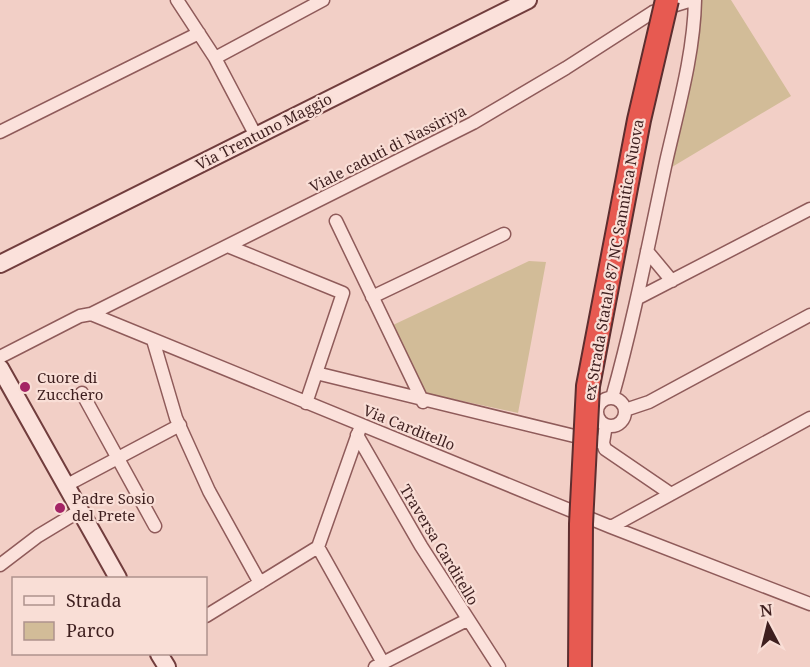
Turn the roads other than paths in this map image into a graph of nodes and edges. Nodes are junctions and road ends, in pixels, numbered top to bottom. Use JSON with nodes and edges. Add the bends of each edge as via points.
{"nodes":[{"id":1,"x":177,"y":0,"type":"edge"},
{"id":2,"x":323,"y":0,"type":"edge"},
{"id":3,"x":528,"y":0,"type":"edge"},
{"id":4,"x":667,"y":0,"type":"edge"},
{"id":5,"x":693,"y":0,"type":"edge"},
{"id":6,"x":199,"y":33,"type":"junction"},
{"id":7,"x":215,"y":57,"type":"junction"},
{"id":8,"x":0,"y":132,"type":"edge"},
{"id":9,"x":256,"y":136,"type":"junction"},
{"id":10,"x":810,"y":209,"type":"edge"},
{"id":11,"x":336,"y":221,"type":"dead end"},
{"id":12,"x":504,"y":234,"type":"dead end"},
{"id":13,"x":230,"y":246,"type":"junction"},
{"id":14,"x":647,"y":251,"type":"junction"},
{"id":15,"x":0,"y":264,"type":"edge"},
{"id":16,"x":672,"y":281,"type":"junction"},
{"id":17,"x":372,"y":297,"type":"junction"},
{"id":18,"x":638,"y":298,"type":"junction"},
{"id":19,"x":91,"y":314,"type":"junction"},
{"id":20,"x":810,"y":315,"type":"edge"},
{"id":21,"x":153,"y":340,"type":"junction"},
{"id":22,"x":0,"y":357,"type":"edge"},
{"id":23,"x":0,"y":368,"type":"edge"},
{"id":24,"x":316,"y":374,"type":"junction"},
{"id":25,"x":82,"y":393,"type":"dead end"},
{"id":26,"x":612,"y":398,"type":"junction"},
{"id":27,"x":423,"y":402,"type":"junction"},
{"id":28,"x":306,"y":403,"type":"junction"},
{"id":29,"x":597,"y":410,"type":"junction"},
{"id":30,"x":625,"y":411,"type":"junction"},
{"id":31,"x":810,"y":418,"type":"edge"},
{"id":32,"x":180,"y":425,"type":"junction"},
{"id":33,"x":606,"y":425,"type":"junction"},
{"id":34,"x":359,"y":430,"type":"junction"},
{"id":35,"x":556,"y":431,"type":"junction"},
{"id":36,"x":603,"y":443,"type":"junction"},
{"id":37,"x":118,"y":458,"type":"junction"},
{"id":38,"x":67,"y":485,"type":"junction"},
{"id":39,"x":671,"y":494,"type":"junction"},
{"id":40,"x":81,"y":510,"type":"junction"},
{"id":41,"x":155,"y":526,"type":"dead end"},
{"id":42,"x":611,"y":527,"type":"junction"},
{"id":43,"x":318,"y":547,"type":"junction"},
{"id":44,"x":0,"y":565,"type":"edge"},
{"id":45,"x":117,"y":577,"type":"edge"},
{"id":46,"x":260,"y":583,"type":"junction"},
{"id":47,"x":810,"y":604,"type":"edge"},
{"id":48,"x":207,"y":615,"type":"edge"},
{"id":49,"x":467,"y":620,"type":"junction"},
{"id":50,"x":379,"y":665,"type":"edge"},
{"id":51,"x":499,"y":667,"type":"edge"},
{"id":52,"x":580,"y":667,"type":"edge"}],
"edges":[{"from":1,"to":6,"type":"street"},
{"from":2,"to":7,"type":"street"},
{"from":3,"to":9,"type":"street","name":"Via Trentuno Maggio"},
{"from":4,"to":52,"type":"highway","name":"ex Strada Statale 87 NC Sannitica Nuova","bridge":true,"via":[[639,120],[588,386],[581,524]]},
{"from":5,"to":13,"type":"street","name":"Viale caduti di Nassiriya","via":[[653,12],[473,123]]},
{"from":5,"to":14,"type":"street","via":[[695,18]]},
{"from":6,"to":7,"type":"street"},
{"from":6,"to":8,"type":"street"},
{"from":7,"to":9,"type":"street"},
{"from":9,"to":15,"type":"street","name":"Via Trentuno Maggio"},
{"from":10,"to":16,"type":"street"},
{"from":11,"to":17,"type":"street"},
{"from":12,"to":17,"type":"street"},
{"from":13,"to":19,"type":"street","name":"Viale caduti di Nassiriya"},
{"from":13,"to":24,"type":"street","via":[[343,293]]},
{"from":14,"to":16,"type":"street"},
{"from":14,"to":18,"type":"street"},
{"from":16,"to":18,"type":"street"},
{"from":17,"to":27,"type":"street"},
{"from":18,"to":26,"type":"street"},
{"from":19,"to":21,"type":"street","name":"Via Carditello"},
{"from":19,"to":22,"type":"street"},
{"from":20,"to":30,"type":"street","via":[[649,402]]},
{"from":21,"to":28,"type":"street","name":"Via Carditello"},
{"from":21,"to":32,"type":"street"},
{"from":23,"to":38,"type":"street"},
{"from":24,"to":27,"type":"street"},
{"from":24,"to":28,"type":"street"},
{"from":25,"to":37,"type":"street"},
{"from":26,"to":29,"type":"street","via":[[603,400]]},
{"from":26,"to":30,"type":"street","via":[[621,402]]},
{"from":27,"to":35,"type":"street"},
{"from":28,"to":34,"type":"street","name":"Via Carditello"},
{"from":29,"to":33,"type":"street"},
{"from":29,"to":35,"type":"street"},
{"from":30,"to":33,"type":"street","via":[[619,423]]},
{"from":31,"to":39,"type":"street"},
{"from":32,"to":37,"type":"street"},
{"from":32,"to":46,"type":"street","via":[[209,491]]},
{"from":33,"to":36,"type":"street"},
{"from":34,"to":42,"type":"street","name":"Via Carditello"},
{"from":34,"to":43,"type":"street"},
{"from":34,"to":49,"type":"street","name":"Traversa Carditello","via":[[421,546]]},
{"from":35,"to":36,"type":"street"},
{"from":36,"to":39,"type":"street","via":[[612,454]]},
{"from":37,"to":38,"type":"street"},
{"from":37,"to":41,"type":"street"},
{"from":38,"to":40,"type":"street"},
{"from":39,"to":42,"type":"street"},
{"from":40,"to":44,"type":"street"},
{"from":40,"to":45,"type":"street"},
{"from":42,"to":47,"type":"street","name":"Via Carditello"},
{"from":43,"to":46,"type":"street"},
{"from":43,"to":50,"type":"street"},
{"from":46,"to":48,"type":"street"},
{"from":49,"to":50,"type":"street"},
{"from":49,"to":51,"type":"street","name":"Traversa Carditello"}]}
